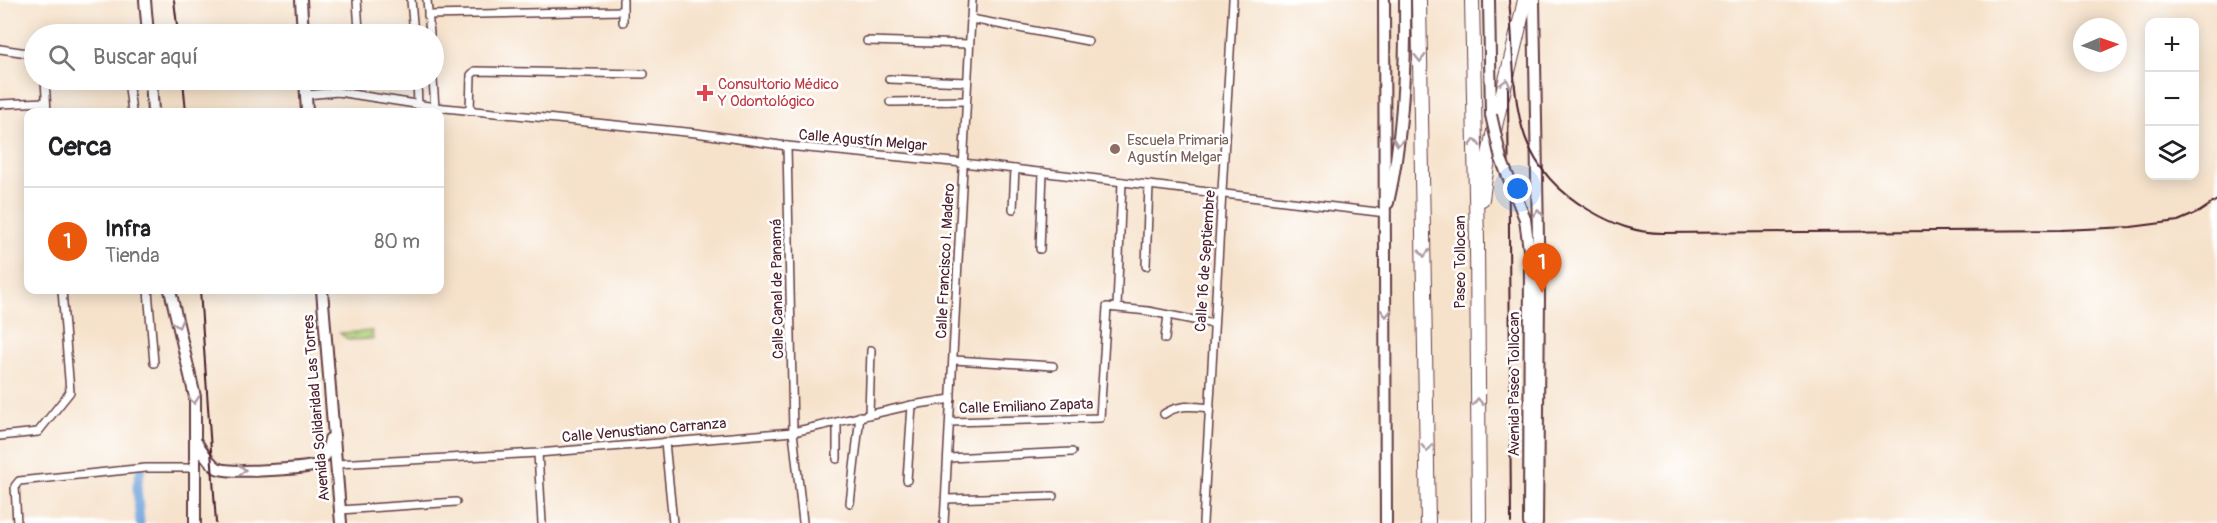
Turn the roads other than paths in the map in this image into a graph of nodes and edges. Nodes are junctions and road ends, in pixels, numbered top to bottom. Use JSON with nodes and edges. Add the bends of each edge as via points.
{"nodes":[{"id":1,"x":145,"y":0,"type":"edge"},
{"id":2,"x":299,"y":0,"type":"edge"},
{"id":3,"x":357,"y":0,"type":"edge"},
{"id":4,"x":411,"y":0,"type":"edge"},
{"id":5,"x":427,"y":0,"type":"edge"},
{"id":6,"x":623,"y":0,"type":"edge"},
{"id":7,"x":972,"y":0,"type":"edge"},
{"id":8,"x":1233,"y":0,"type":"edge"},
{"id":9,"x":1384,"y":0,"type":"edge"},
{"id":10,"x":1405,"y":0,"type":"edge"},
{"id":11,"x":1419,"y":0,"type":"edge"},
{"id":12,"x":1472,"y":0,"type":"edge"},
{"id":13,"x":1489,"y":0,"type":"edge"},
{"id":14,"x":1525,"y":0,"type":"edge"},
{"id":15,"x":1534,"y":0,"type":"edge"},
{"id":16,"x":623,"y":11,"type":"junction"},
{"id":17,"x":428,"y":15,"type":"junction"},
{"id":18,"x":971,"y":19,"type":"junction"},
{"id":19,"x":623,"y":22,"type":"dead end"},
{"id":20,"x":147,"y":24,"type":"edge"},
{"id":21,"x":302,"y":24,"type":"edge"},
{"id":22,"x":359,"y":24,"type":"edge"},
{"id":23,"x":413,"y":24,"type":"edge"},
{"id":24,"x":428,"y":24,"type":"edge"},
{"id":25,"x":867,"y":41,"type":"dead end"},
{"id":26,"x":1088,"y":41,"type":"dead end"},
{"id":27,"x":969,"y":44,"type":"junction"},
{"id":28,"x":0,"y":49,"type":"edge"},
{"id":29,"x":24,"y":53,"type":"edge"},
{"id":30,"x":644,"y":74,"type":"dead end"},
{"id":31,"x":889,"y":79,"type":"dead end"},
{"id":32,"x":968,"y":82,"type":"junction"},
{"id":33,"x":45,"y":90,"type":"edge"},
{"id":34,"x":130,"y":90,"type":"edge"},
{"id":35,"x":152,"y":90,"type":"edge"},
{"id":36,"x":306,"y":90,"type":"edge"},
{"id":37,"x":335,"y":90,"type":"edge"},
{"id":38,"x":417,"y":90,"type":"edge"},
{"id":39,"x":434,"y":90,"type":"edge"},
{"id":40,"x":338,"y":92,"type":"junction"},
{"id":41,"x":306,"y":95,"type":"junction"},
{"id":42,"x":966,"y":101,"type":"junction"},
{"id":43,"x":46,"y":102,"type":"junction"},
{"id":44,"x":890,"y":102,"type":"dead end"},
{"id":45,"x":0,"y":104,"type":"edge"},
{"id":46,"x":418,"y":105,"type":"junction"},
{"id":47,"x":435,"y":107,"type":"junction"},
{"id":48,"x":47,"y":108,"type":"edge"},
{"id":49,"x":132,"y":108,"type":"edge"},
{"id":50,"x":153,"y":108,"type":"edge"},
{"id":51,"x":307,"y":108,"type":"edge"},
{"id":52,"x":444,"y":108,"type":"edge"},
{"id":53,"x":444,"y":108,"type":"edge"},
{"id":54,"x":470,"y":111,"type":"junction"},
{"id":55,"x":787,"y":146,"type":"junction"},
{"id":56,"x":963,"y":162,"type":"junction"},
{"id":57,"x":1015,"y":169,"type":"junction"},
{"id":58,"x":1043,"y":172,"type":"junction"},
{"id":59,"x":1122,"y":182,"type":"junction"},
{"id":60,"x":1149,"y":185,"type":"junction"},
{"id":61,"x":1223,"y":194,"type":"junction"},
{"id":62,"x":1013,"y":209,"type":"dead end"},
{"id":63,"x":1386,"y":213,"type":"junction"},
{"id":64,"x":1477,"y":243,"type":"junction"},
{"id":65,"x":1040,"y":249,"type":"dead end"},
{"id":66,"x":1146,"y":266,"type":"dead end"},
{"id":67,"x":62,"y":294,"type":"edge"},
{"id":68,"x":148,"y":294,"type":"edge"},
{"id":69,"x":171,"y":294,"type":"edge"},
{"id":70,"x":322,"y":294,"type":"edge"},
{"id":71,"x":1117,"y":307,"type":"junction"},
{"id":72,"x":1168,"y":315,"type":"junction"},
{"id":73,"x":1214,"y":324,"type":"junction"},
{"id":74,"x":1165,"y":339,"type":"dead end"},
{"id":75,"x":871,"y":350,"type":"dead end"},
{"id":76,"x":954,"y":360,"type":"junction"},
{"id":77,"x":154,"y":363,"type":"dead end"},
{"id":78,"x":1053,"y":366,"type":"dead end"},
{"id":79,"x":951,"y":399,"type":"junction"},
{"id":80,"x":912,"y":405,"type":"junction"},
{"id":81,"x":1210,"y":408,"type":"junction"},
{"id":82,"x":869,"y":414,"type":"junction"},
{"id":83,"x":1164,"y":414,"type":"dead end"},
{"id":84,"x":860,"y":416,"type":"junction"},
{"id":85,"x":333,"y":422,"type":"junction"},
{"id":86,"x":837,"y":422,"type":"junction"},
{"id":87,"x":950,"y":422,"type":"junction"},
{"id":88,"x":794,"y":432,"type":"junction"},
{"id":89,"x":0,"y":436,"type":"edge"},
{"id":90,"x":196,"y":442,"type":"junction"},
{"id":91,"x":665,"y":442,"type":"junction"},
{"id":92,"x":1072,"y":452,"type":"dead end"},
{"id":93,"x":538,"y":453,"type":"junction"},
{"id":94,"x":948,"y":458,"type":"junction"},
{"id":95,"x":837,"y":459,"type":"dead end"},
{"id":96,"x":336,"y":464,"type":"junction"},
{"id":97,"x":196,"y":468,"type":"junction"},
{"id":98,"x":907,"y":480,"type":"dead end"},
{"id":99,"x":1053,"y":496,"type":"dead end"},
{"id":100,"x":946,"y":499,"type":"junction"},
{"id":101,"x":456,"y":502,"type":"dead end"},
{"id":102,"x":850,"y":503,"type":"dead end"},
{"id":103,"x":340,"y":510,"type":"junction"},
{"id":104,"x":803,"y":522,"type":"edge"},
{"id":105,"x":17,"y":523,"type":"edge"},
{"id":106,"x":195,"y":523,"type":"edge"},
{"id":107,"x":341,"y":523,"type":"edge"},
{"id":108,"x":542,"y":523,"type":"edge"},
{"id":109,"x":673,"y":523,"type":"edge"},
{"id":110,"x":944,"y":523,"type":"edge"},
{"id":111,"x":1203,"y":523,"type":"edge"},
{"id":112,"x":1386,"y":523,"type":"edge"},
{"id":113,"x":1428,"y":523,"type":"edge"},
{"id":114,"x":1479,"y":523,"type":"edge"},
{"id":115,"x":1529,"y":523,"type":"edge"},
{"id":116,"x":1537,"y":523,"type":"edge"}],
"edges":[{"from":1,"to":20,"type":"main road"},
{"from":2,"to":21,"type":"main road"},
{"from":3,"to":22,"type":"street"},
{"from":4,"to":23,"type":"street"},
{"from":5,"to":17,"type":"street"},
{"from":6,"to":16,"type":"street"},
{"from":7,"to":18,"type":"street","name":"Calle Francisco I. Madero"},
{"from":8,"to":61,"type":"street","name":"Calle 16 de Septiembre"},
{"from":9,"to":63,"type":"main road"},
{"from":10,"to":63,"type":"main road","one_way":true,"via":[[1401,108]]},
{"from":11,"to":113,"type":"highway","one_way":true},
{"from":64,"to":12,"type":"highway","name":"Paseo Tollocan","one_way":true},
{"from":13,"to":115,"type":"main road","name":"Avenida Paseo Tollocan","bridge":true,"via":[[1492,123],[1501,159],[1525,219],[1530,256]]},
{"from":64,"to":14,"type":"highway","one_way":true,"via":[[1487,171]]},
{"from":116,"to":15,"type":"main road","name":"Avenida Paseo Tollocan","one_way":true,"via":[[1539,297]]},
{"from":16,"to":17,"type":"street"},
{"from":16,"to":19,"type":"street"},
{"from":17,"to":24,"type":"street"},
{"from":18,"to":26,"type":"street"},
{"from":18,"to":27,"type":"street","name":"Calle Francisco I. Madero"},
{"from":25,"to":27,"type":"street"},
{"from":27,"to":32,"type":"street","name":"Calle Francisco I. Madero"},
{"from":28,"to":29,"type":"street"},
{"from":30,"to":54,"type":"street","via":[[475,71],[471,75]]},
{"from":31,"to":32,"type":"street"},
{"from":32,"to":42,"type":"street","name":"Calle Francisco I. Madero"},
{"from":33,"to":43,"type":"street"},
{"from":34,"to":49,"type":"street"},
{"from":35,"to":50,"type":"main road"},
{"from":36,"to":41,"type":"main road"},
{"from":37,"to":40,"type":"street","name":"Calle Agustín Melgar"},
{"from":38,"to":46,"type":"street"},
{"from":39,"to":47,"type":"street"},
{"from":40,"to":41,"type":"street","name":"Calle Agustín Melgar"},
{"from":40,"to":46,"type":"street","name":"Calle Agustín Melgar"},
{"from":41,"to":51,"type":"main road"},
{"from":42,"to":44,"type":"street"},
{"from":42,"to":56,"type":"street","name":"Calle Francisco I. Madero"},
{"from":43,"to":45,"type":"street"},
{"from":43,"to":48,"type":"street"},
{"from":46,"to":47,"type":"street","name":"Calle Agustín Melgar"},
{"from":47,"to":52,"type":"street","name":"Calle Agustín Melgar"},
{"from":53,"to":54,"type":"street","name":"Calle Agustín Melgar"},
{"from":54,"to":55,"type":"street","name":"Calle Agustín Melgar"},
{"from":55,"to":56,"type":"street","name":"Calle Agustín Melgar"},
{"from":55,"to":88,"type":"street","name":"Calle Canal de Panamá"},
{"from":56,"to":57,"type":"street","name":"Calle Agustín Melgar"},
{"from":56,"to":76,"type":"street","name":"Calle Francisco I. Madero"},
{"from":57,"to":58,"type":"street","name":"Calle Agustín Melgar"},
{"from":57,"to":62,"type":"street"},
{"from":58,"to":59,"type":"street","name":"Calle Agustín Melgar"},
{"from":58,"to":65,"type":"street"},
{"from":59,"to":60,"type":"street","name":"Calle Agustín Melgar"},
{"from":59,"to":71,"type":"street"},
{"from":60,"to":61,"type":"street","name":"Calle Agustín Melgar"},
{"from":60,"to":66,"type":"street"},
{"from":61,"to":63,"type":"street","name":"Calle Agustín Melgar"},
{"from":61,"to":73,"type":"street","name":"Calle 16 de Septiembre"},
{"from":63,"to":112,"type":"main road","one_way":true},
{"from":114,"to":64,"type":"highway","name":"Paseo Tollocan","one_way":true},
{"from":67,"to":89,"type":"street","via":[[70,392],[38,432]]},
{"from":68,"to":77,"type":"street"},
{"from":69,"to":90,"type":"main road","one_way":true,"via":[[192,378]]},
{"from":70,"to":85,"type":"main road","name":"Avenida Solidaridad Las Torres"},
{"from":71,"to":72,"type":"street"},
{"from":71,"to":87,"type":"street","name":"Calle Emiliano Zapata","via":[[1106,309],[1100,418]]},
{"from":72,"to":73,"type":"street"},
{"from":72,"to":74,"type":"street"},
{"from":73,"to":81,"type":"street","name":"Calle 16 de Septiembre"},
{"from":75,"to":82,"type":"street"},
{"from":76,"to":78,"type":"street"},
{"from":76,"to":79,"type":"street","name":"Calle Francisco I. Madero"},
{"from":79,"to":80,"type":"street","name":"Calle Venustiano Carranza"},
{"from":79,"to":87,"type":"street","name":"Calle Francisco I. Madero"},
{"from":80,"to":82,"type":"street","name":"Calle Venustiano Carranza"},
{"from":80,"to":98,"type":"street"},
{"from":81,"to":83,"type":"street","via":[[1182,406]]},
{"from":81,"to":111,"type":"street","name":"Calle 16 de Septiembre"},
{"from":82,"to":84,"type":"street","name":"Calle Venustiano Carranza"},
{"from":84,"to":86,"type":"street","name":"Calle Venustiano Carranza"},
{"from":84,"to":102,"type":"street"},
{"from":90,"to":85,"type":"main road","one_way":true,"via":[[219,469],[311,467],[327,453]]},
{"from":85,"to":96,"type":"main road","name":"Avenida Solidaridad Las Torres"},
{"from":86,"to":88,"type":"street","name":"Calle Venustiano Carranza"},
{"from":86,"to":95,"type":"street"},
{"from":87,"to":94,"type":"street","name":"Calle Francisco I. Madero"},
{"from":88,"to":91,"type":"street","name":"Calle Venustiano Carranza"},
{"from":88,"to":104,"type":"street","name":"Calle Canal de Panamá"},
{"from":90,"to":97,"type":"main road"},
{"from":91,"to":93,"type":"street","name":"Calle Venustiano Carranza"},
{"from":91,"to":109,"type":"street"},
{"from":92,"to":94,"type":"street"},
{"from":93,"to":96,"type":"street","name":"Calle Venustiano Carranza"},
{"from":93,"to":108,"type":"street"},
{"from":94,"to":100,"type":"street","name":"Calle Francisco I. Madero"},
{"from":96,"to":103,"type":"main road","name":"Avenida Solidaridad Las Torres"},
{"from":97,"to":105,"type":"street","via":[[146,468],[17,482]]},
{"from":97,"to":106,"type":"main road"},
{"from":99,"to":100,"type":"street"},
{"from":100,"to":110,"type":"street","name":"Calle Francisco I. Madero"},
{"from":101,"to":103,"type":"street"},
{"from":103,"to":107,"type":"main road","name":"Avenida Solidaridad Las Torres"}]}
